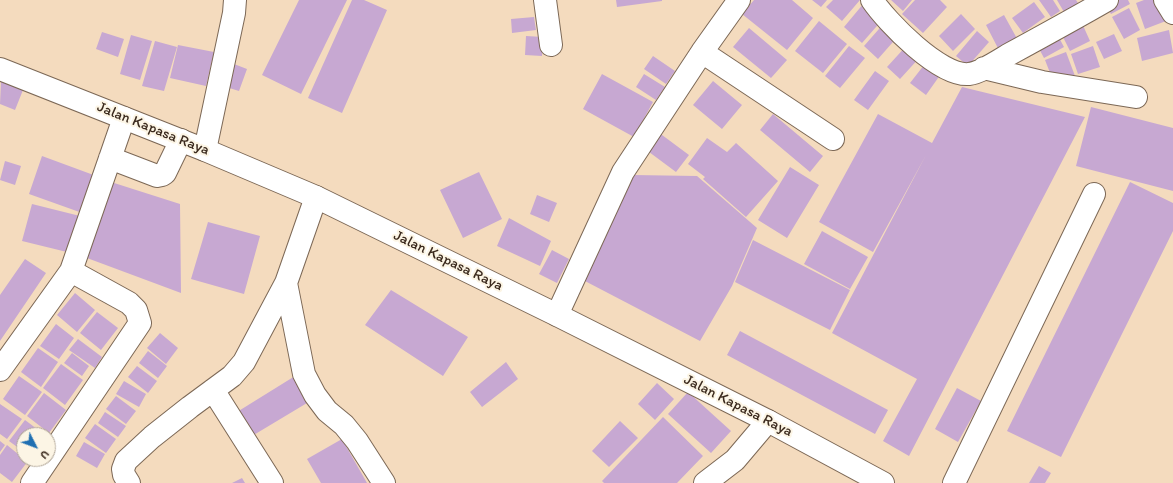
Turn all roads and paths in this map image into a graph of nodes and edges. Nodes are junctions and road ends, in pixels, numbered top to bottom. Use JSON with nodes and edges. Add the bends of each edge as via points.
{"nodes":[{"id":1,"x":235,"y":0,"type":"edge"},
{"id":2,"x":545,"y":0,"type":"edge"},
{"id":3,"x":738,"y":0,"type":"edge"},
{"id":4,"x":872,"y":0,"type":"edge"},
{"id":5,"x":1107,"y":0,"type":"edge"},
{"id":6,"x":1164,"y":0,"type":"edge"},
{"id":7,"x":1173,"y":13,"type":"edge"},
{"id":8,"x":551,"y":45,"type":"dead end"},
{"id":9,"x":702,"y":52,"type":"junction"},
{"id":10,"x":984,"y":68,"type":"junction"},
{"id":11,"x":0,"y":69,"type":"edge"},
{"id":12,"x":1136,"y":97,"type":"dead end"},
{"id":13,"x":124,"y":118,"type":"junction"},
{"id":14,"x":833,"y":139,"type":"dead end"},
{"id":15,"x":181,"y":140,"type":"junction"},
{"id":16,"x":205,"y":150,"type":"junction"},
{"id":17,"x":110,"y":158,"type":"junction"},
{"id":18,"x":1094,"y":194,"type":"dead end"},
{"id":19,"x":316,"y":197,"type":"junction"},
{"id":20,"x":71,"y":271,"type":"junction"},
{"id":21,"x":286,"y":283,"type":"junction"},
{"id":22,"x":557,"y":315,"type":"junction"},
{"id":23,"x":0,"y":370,"type":"edge"},
{"id":24,"x":213,"y":390,"type":"junction"},
{"id":25,"x":768,"y":420,"type":"junction"},
{"id":26,"x":32,"y":483,"type":"edge"},
{"id":27,"x":129,"y":483,"type":"edge"},
{"id":28,"x":272,"y":483,"type":"edge"},
{"id":29,"x":384,"y":483,"type":"edge"},
{"id":30,"x":705,"y":483,"type":"edge"},
{"id":31,"x":883,"y":483,"type":"edge"},
{"id":32,"x":954,"y":483,"type":"edge"}],
"edges":[{"from":1,"to":16,"type":"street"},
{"from":2,"to":8,"type":"street"},
{"from":3,"to":9,"type":"street"},
{"from":4,"to":10,"type":"street","via":[[882,14],[910,41],[946,68],[962,74],[970,74]]},
{"from":5,"to":10,"type":"street"},
{"from":6,"to":7,"type":"street"},
{"from":9,"to":14,"type":"street"},
{"from":9,"to":22,"type":"street","via":[[623,172]]},
{"from":10,"to":12,"type":"street","via":[[1042,82]]},
{"from":11,"to":13,"type":"street","name":"Jalan Kapasa Raya"},
{"from":13,"to":15,"type":"street","name":"Jalan Kapasa Raya"},
{"from":13,"to":17,"type":"street"},
{"from":15,"to":16,"type":"street","name":"Jalan Kapasa Raya"},
{"from":15,"to":17,"type":"street","via":[[162,175],[157,176]]},
{"from":16,"to":19,"type":"street","name":"Jalan Kapasa Raya"},
{"from":17,"to":20,"type":"street"},
{"from":18,"to":32,"type":"street"},
{"from":19,"to":21,"type":"street"},
{"from":19,"to":22,"type":"street","name":"Jalan Kapasa Raya"},
{"from":20,"to":23,"type":"street"},
{"from":20,"to":26,"type":"street","via":[[129,303],[136,310],[140,323]]},
{"from":21,"to":24,"type":"street","via":[[244,362],[232,376]]},
{"from":21,"to":29,"type":"street","via":[[304,374],[315,395],[357,441]]},
{"from":22,"to":25,"type":"street","name":"Jalan Kapasa Raya"},
{"from":24,"to":27,"type":"street","via":[[126,460],[123,469]]},
{"from":24,"to":28,"type":"street"},
{"from":25,"to":30,"type":"street","via":[[735,460]]},
{"from":25,"to":31,"type":"street","name":"Jalan Kapasa Raya"}]}
